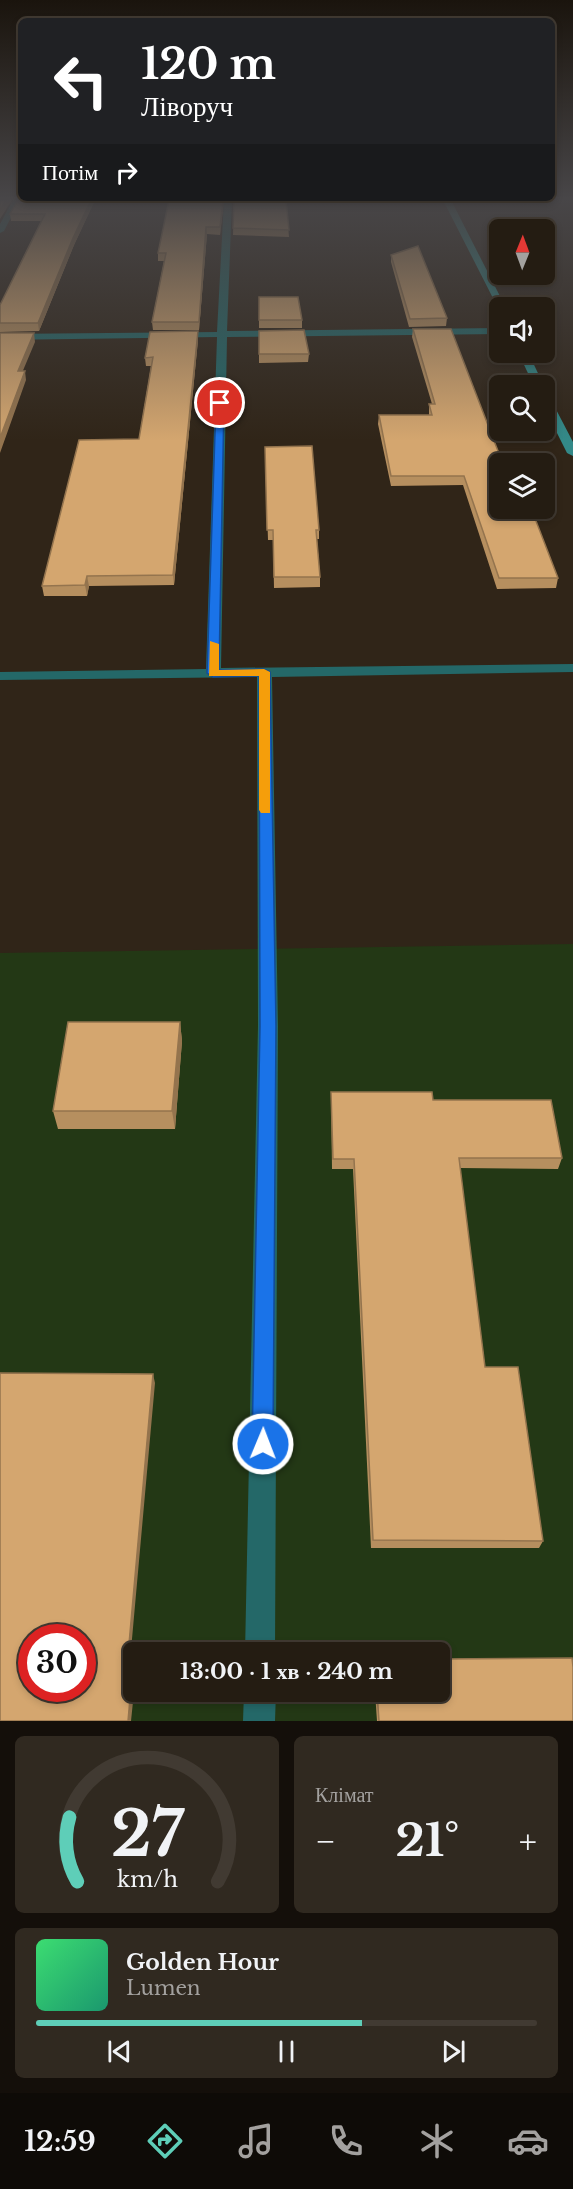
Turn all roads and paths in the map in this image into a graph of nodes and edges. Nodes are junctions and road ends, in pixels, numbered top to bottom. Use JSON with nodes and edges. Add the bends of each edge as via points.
{"nodes":[{"id":1,"x":224,"y":280,"type":"edge"},
{"id":2,"x":488,"y":280,"type":"edge"},
{"id":3,"x":496,"y":297,"type":"edge"},
{"id":4,"x":489,"y":331,"type":"edge"},
{"id":5,"x":222,"y":335,"type":"junction"},
{"id":6,"x":0,"y":337,"type":"edge"},
{"id":7,"x":555,"y":418,"type":"edge"},
{"id":8,"x":573,"y":453,"type":"edge"},
{"id":9,"x":573,"y":668,"type":"edge"},
{"id":10,"x":264,"y":672,"type":"junction"},
{"id":11,"x":213,"y":673,"type":"junction"},
{"id":12,"x":0,"y":676,"type":"edge"},
{"id":13,"x":260,"y":1642,"type":"edge"},
{"id":14,"x":260,"y":1702,"type":"edge"},
{"id":15,"x":260,"y":1721,"type":"edge"}],
"edges":[{"from":1,"to":5,"type":"street"},
{"from":2,"to":3,"type":"street"},
{"from":4,"to":5,"type":"street"},
{"from":5,"to":6,"type":"street"},
{"from":5,"to":11,"type":"street"},
{"from":7,"to":8,"type":"street"},
{"from":9,"to":10,"type":"street"},
{"from":10,"to":11,"type":"street"},
{"from":10,"to":13,"type":"street","via":[[268,1026]]},
{"from":11,"to":12,"type":"street"},
{"from":14,"to":15,"type":"street"}]}
